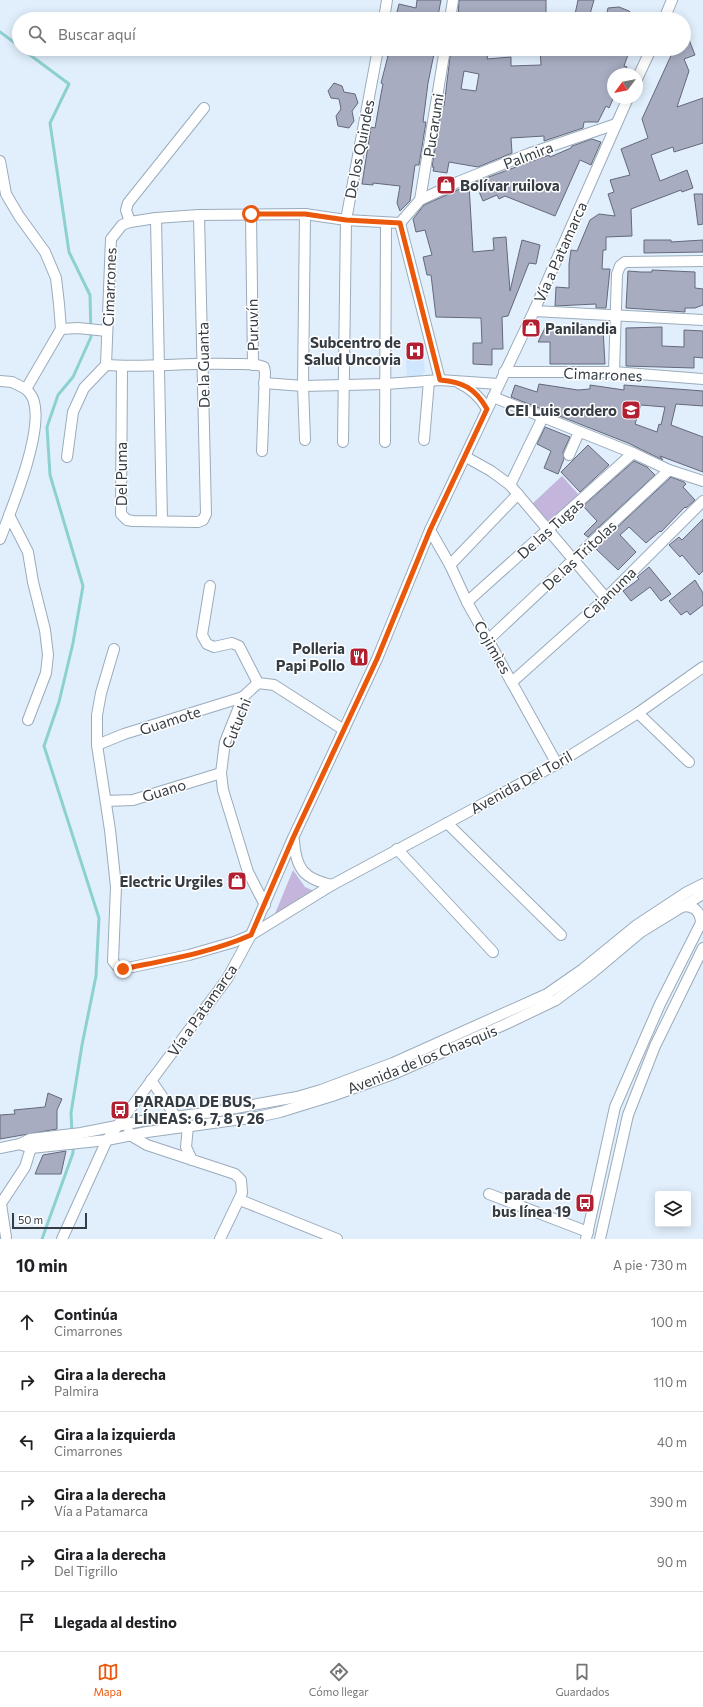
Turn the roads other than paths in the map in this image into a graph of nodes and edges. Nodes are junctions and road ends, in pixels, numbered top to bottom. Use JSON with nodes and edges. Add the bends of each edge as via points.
{"nodes":[{"id":1,"x":387,"y":0,"type":"edge"},
{"id":2,"x":453,"y":0,"type":"edge"},
{"id":3,"x":672,"y":0,"type":"edge"},
{"id":4,"x":385,"y":12,"type":"edge"},
{"id":5,"x":451,"y":12,"type":"edge"},
{"id":6,"x":667,"y":12,"type":"edge"},
{"id":7,"x":377,"y":56,"type":"edge"},
{"id":8,"x":444,"y":56,"type":"edge"},
{"id":9,"x":648,"y":56,"type":"edge"},
{"id":10,"x":642,"y":68,"type":"edge"},
{"id":11,"x":625,"y":104,"type":"edge"},
{"id":12,"x":204,"y":108,"type":"dead end"},
{"id":13,"x":616,"y":124,"type":"junction"},
{"id":14,"x":0,"y":161,"type":"edge"},
{"id":15,"x":420,"y":200,"type":"junction"},
{"id":16,"x":251,"y":214,"type":"junction"},
{"id":17,"x":305,"y":214,"type":"junction"},
{"id":18,"x":199,"y":216,"type":"junction"},
{"id":19,"x":156,"y":218,"type":"junction"},
{"id":20,"x":346,"y":220,"type":"junction"},
{"id":21,"x":130,"y":222,"type":"junction"},
{"id":22,"x":386,"y":223,"type":"junction"},
{"id":23,"x":400,"y":223,"type":"junction"},
{"id":24,"x":703,"y":261,"type":"edge"},
{"id":25,"x":534,"y":312,"type":"junction"},
{"id":26,"x":616,"y":315,"type":"junction"},
{"id":27,"x":703,"y":320,"type":"edge"},
{"id":28,"x":61,"y":329,"type":"junction"},
{"id":29,"x":107,"y":331,"type":"junction"},
{"id":30,"x":203,"y":362,"type":"junction"},
{"id":31,"x":160,"y":364,"type":"junction"},
{"id":32,"x":106,"y":365,"type":"junction"},
{"id":33,"x":253,"y":365,"type":"junction"},
{"id":34,"x":122,"y":366,"type":"junction"},
{"id":35,"x":504,"y":372,"type":"junction"},
{"id":36,"x":614,"y":372,"type":"junction"},
{"id":37,"x":703,"y":379,"type":"edge"},
{"id":38,"x":440,"y":380,"type":"junction"},
{"id":39,"x":429,"y":381,"type":"junction"},
{"id":40,"x":0,"y":382,"type":"edge"},
{"id":41,"x":458,"y":382,"type":"junction"},
{"id":42,"x":264,"y":383,"type":"junction"},
{"id":43,"x":386,"y":384,"type":"junction"},
{"id":44,"x":498,"y":384,"type":"junction"},
{"id":45,"x":344,"y":385,"type":"junction"},
{"id":46,"x":303,"y":386,"type":"junction"},
{"id":47,"x":26,"y":388,"type":"junction"},
{"id":48,"x":492,"y":397,"type":"junction"},
{"id":49,"x":487,"y":409,"type":"junction"},
{"id":50,"x":543,"y":417,"type":"junction"},
{"id":51,"x":579,"y":432,"type":"junction"},
{"id":52,"x":305,"y":440,"type":"dead end"},
{"id":53,"x":424,"y":440,"type":"dead end"},
{"id":54,"x":343,"y":442,"type":"dead end"},
{"id":55,"x":385,"y":442,"type":"dead end"},
{"id":56,"x":262,"y":451,"type":"dead end"},
{"id":57,"x":633,"y":453,"type":"junction"},
{"id":58,"x":569,"y":455,"type":"dead end"},
{"id":59,"x":466,"y":457,"type":"junction"},
{"id":60,"x":67,"y":458,"type":"dead end"},
{"id":61,"x":670,"y":470,"type":"junction"},
{"id":62,"x":703,"y":481,"type":"edge"},
{"id":63,"x":510,"y":485,"type":"junction"},
{"id":64,"x":518,"y":494,"type":"junction"},
{"id":65,"x":703,"y":501,"type":"edge"},
{"id":66,"x":206,"y":514,"type":"joint"},
{"id":67,"x":10,"y":515,"type":"junction"},
{"id":68,"x":162,"y":520,"type":"junction"},
{"id":69,"x":430,"y":530,"type":"junction"},
{"id":70,"x":548,"y":531,"type":"junction"},
{"id":71,"x":0,"y":539,"type":"edge"},
{"id":72,"x":574,"y":561,"type":"junction"},
{"id":73,"x":450,"y":565,"type":"junction"},
{"id":74,"x":210,"y":586,"type":"dead end"},
{"id":75,"x":606,"y":598,"type":"junction"},
{"id":76,"x":467,"y":602,"type":"junction"},
{"id":77,"x":488,"y":640,"type":"junction"},
{"id":78,"x":114,"y":649,"type":"dead end"},
{"id":79,"x":703,"y":667,"type":"edge"},
{"id":80,"x":512,"y":682,"type":"junction"},
{"id":81,"x":258,"y":683,"type":"junction"},
{"id":82,"x":244,"y":697,"type":"junction"},
{"id":83,"x":638,"y":713,"type":"junction"},
{"id":84,"x":28,"y":720,"type":"dead end"},
{"id":85,"x":344,"y":730,"type":"junction"},
{"id":86,"x":97,"y":745,"type":"junction"},
{"id":87,"x":688,"y":762,"type":"dead end"},
{"id":88,"x":557,"y":764,"type":"junction"},
{"id":89,"x":221,"y":773,"type":"junction"},
{"id":90,"x":106,"y":801,"type":"junction"},
{"id":91,"x":447,"y":823,"type":"junction"},
{"id":92,"x":293,"y":838,"type":"junction"},
{"id":93,"x":397,"y":849,"type":"junction"},
{"id":94,"x":703,"y":884,"type":"edge"},
{"id":95,"x":332,"y":885,"type":"junction"},
{"id":96,"x":703,"y":894,"type":"edge"},
{"id":97,"x":265,"y":905,"type":"junction"},
{"id":98,"x":678,"y":908,"type":"junction"},
{"id":99,"x":702,"y":920,"type":"edge"},
{"id":100,"x":251,"y":935,"type":"junction"},
{"id":101,"x":561,"y":935,"type":"dead end"},
{"id":102,"x":703,"y":948,"type":"edge"},
{"id":103,"x":493,"y":952,"type":"dead end"},
{"id":104,"x":151,"y":1080,"type":"junction"},
{"id":105,"x":176,"y":1117,"type":"junction"},
{"id":106,"x":127,"y":1124,"type":"junction"},
{"id":107,"x":188,"y":1126,"type":"junction"},
{"id":108,"x":117,"y":1127,"type":"junction"},
{"id":109,"x":130,"y":1135,"type":"junction"},
{"id":110,"x":82,"y":1138,"type":"junction"},
{"id":111,"x":107,"y":1140,"type":"junction"},
{"id":112,"x":56,"y":1141,"type":"junction"},
{"id":113,"x":20,"y":1144,"type":"junction"},
{"id":114,"x":0,"y":1148,"type":"edge"},
{"id":115,"x":31,"y":1148,"type":"junction"},
{"id":116,"x":192,"y":1160,"type":"junction"},
{"id":117,"x":488,"y":1194,"type":"dead end"},
{"id":118,"x":240,"y":1200,"type":"junction"},
{"id":119,"x":0,"y":1204,"type":"edge"},
{"id":120,"x":587,"y":1236,"type":"edge"},
{"id":121,"x":6,"y":1238,"type":"edge"},
{"id":122,"x":62,"y":1239,"type":"edge"},
{"id":123,"x":220,"y":1239,"type":"edge"},
{"id":124,"x":337,"y":1239,"type":"edge"},
{"id":125,"x":600,"y":1239,"type":"edge"}],
"edges":[{"from":1,"to":4,"type":"street"},
{"from":2,"to":5,"type":"street"},
{"from":3,"to":6,"type":"street"},
{"from":7,"to":20,"type":"street","name":"De los Quindes"},
{"from":8,"to":15,"type":"street","name":"Pucarumi"},
{"from":9,"to":10,"type":"street"},
{"from":11,"to":13,"type":"street","name":"Vía a Patamarca"},
{"from":12,"to":21,"type":"street","via":[[128,203],[126,210]]},
{"from":13,"to":15,"type":"street","name":"Palmira","via":[[528,154]]},
{"from":13,"to":25,"type":"street","name":"Vía a Patamarca"},
{"from":14,"to":28,"type":"street","via":[[6,194],[18,216],[45,252],[56,278]]},
{"from":15,"to":23,"type":"street","name":"Palmira"},
{"from":16,"to":17,"type":"street","name":"Cimarrones"},
{"from":16,"to":18,"type":"street","name":"Cimarrones"},
{"from":16,"to":33,"type":"street","name":"Puruvín"},
{"from":17,"to":20,"type":"street","name":"Cimarrones"},
{"from":17,"to":46,"type":"street"},
{"from":18,"to":19,"type":"street","name":"Cimarrones"},
{"from":18,"to":30,"type":"street","name":"De la Guanta"},
{"from":19,"to":21,"type":"street","name":"Cimarrones"},
{"from":19,"to":31,"type":"street"},
{"from":20,"to":22,"type":"street","name":"Cimarrones"},
{"from":20,"to":45,"type":"street","name":"De los Quindes"},
{"from":21,"to":29,"type":"street","name":"Cimarrones","via":[[122,225],[111,239]]},
{"from":22,"to":23,"type":"street","name":"Cimarrones"},
{"from":22,"to":43,"type":"street"},
{"from":23,"to":38,"type":"street"},
{"from":24,"to":26,"type":"street","via":[[625,262],[617,274]]},
{"from":25,"to":26,"type":"street"},
{"from":25,"to":35,"type":"street","name":"Vía a Patamarca"},
{"from":26,"to":27,"type":"street"},
{"from":26,"to":36,"type":"street"},
{"from":28,"to":29,"type":"street"},
{"from":28,"to":47,"type":"street"},
{"from":29,"to":32,"type":"street","name":"Cimarrones"},
{"from":30,"to":31,"type":"street"},
{"from":30,"to":33,"type":"street"},
{"from":30,"to":66,"type":"street","name":"De la Guanta"},
{"from":31,"to":34,"type":"street"},
{"from":31,"to":68,"type":"street"},
{"from":32,"to":34,"type":"street"},
{"from":32,"to":60,"type":"street","via":[[84,388],[73,412]]},
{"from":33,"to":42,"type":"street","name":"Puruvín","via":[[264,367]]},
{"from":34,"to":68,"type":"street","name":"Del Puma","via":[[121,514],[127,520]]},
{"from":35,"to":36,"type":"street","name":"Cimarrones"},
{"from":35,"to":44,"type":"street","name":"Vía a Patamarca"},
{"from":36,"to":37,"type":"street","name":"Cimarrones"},
{"from":38,"to":39,"type":"street"},
{"from":38,"to":41,"type":"street"},
{"from":39,"to":43,"type":"street"},
{"from":39,"to":53,"type":"street"},
{"from":40,"to":47,"type":"street","via":[[12,382]]},
{"from":41,"to":44,"type":"street"},
{"from":41,"to":49,"type":"street","via":[[482,400]]},
{"from":42,"to":46,"type":"street"},
{"from":42,"to":56,"type":"street","name":"Puruvín"},
{"from":43,"to":45,"type":"street"},
{"from":43,"to":55,"type":"street"},
{"from":44,"to":48,"type":"street","name":"Vía a Patamarca"},
{"from":45,"to":46,"type":"street"},
{"from":45,"to":54,"type":"street","name":"De los Quindes"},
{"from":46,"to":52,"type":"street"},
{"from":47,"to":67,"type":"street","via":[[34,401],[36,414],[31,451]]},
{"from":48,"to":49,"type":"street","name":"Vía a Patamarca"},
{"from":48,"to":50,"type":"street"},
{"from":49,"to":59,"type":"street","name":"Vía a Patamarca"},
{"from":50,"to":51,"type":"street"},
{"from":50,"to":63,"type":"street"},
{"from":51,"to":57,"type":"street"},
{"from":51,"to":58,"type":"street"},
{"from":57,"to":61,"type":"street"},
{"from":57,"to":70,"type":"street","name":"De las Tugas"},
{"from":59,"to":63,"type":"street"},
{"from":59,"to":69,"type":"street","name":"Vía a Patamarca"},
{"from":61,"to":62,"type":"street"},
{"from":61,"to":72,"type":"street","name":"De las Tritolas"},
{"from":63,"to":64,"type":"street"},
{"from":64,"to":70,"type":"street"},
{"from":64,"to":73,"type":"street"},
{"from":65,"to":75,"type":"street","name":"Cajanuma"},
{"from":66,"to":68,"type":"street","name":"Del Puma","via":[[204,520],[198,522]]},
{"from":67,"to":71,"type":"street"},
{"from":67,"to":84,"type":"street","via":[[28,552],[48,655],[46,673]]},
{"from":69,"to":73,"type":"street","name":"Cojimìes"},
{"from":69,"to":85,"type":"street","name":"Vía a Patamarca","via":[[377,659]]},
{"from":70,"to":72,"type":"street"},
{"from":70,"to":76,"type":"street","name":"De las Tugas"},
{"from":72,"to":75,"type":"street"},
{"from":72,"to":77,"type":"street","name":"De las Tritolas"},
{"from":73,"to":76,"type":"street","name":"Cojimìes"},
{"from":74,"to":81,"type":"street","via":[[202,635],[207,644],[214,647],[232,643],[239,646]]},
{"from":75,"to":80,"type":"street","name":"Cajanuma"},
{"from":76,"to":77,"type":"street","name":"Cojimìes"},
{"from":77,"to":80,"type":"street","name":"Cojimìes"},
{"from":78,"to":86,"type":"street","via":[[100,692]]},
{"from":79,"to":83,"type":"street","name":"Avenida Del Toril"},
{"from":80,"to":88,"type":"street","name":"Cojimìes"},
{"from":81,"to":82,"type":"street","name":"Cutuchi"},
{"from":81,"to":85,"type":"street","name":"Cutuchi","via":[[274,684]]},
{"from":82,"to":86,"type":"street","name":"Guamote","via":[[124,734]]},
{"from":82,"to":89,"type":"street","name":"Cutuchi","via":[[225,742]]},
{"from":83,"to":87,"type":"street"},
{"from":83,"to":88,"type":"street","name":"Avenida Del Toril"},
{"from":85,"to":92,"type":"street","name":"Vía a Patamarca"},
{"from":86,"to":90,"type":"street"},
{"from":88,"to":91,"type":"street","name":"Avenida Del Toril"},
{"from":89,"to":90,"type":"street","name":"Guano","via":[[133,800]]},
{"from":89,"to":97,"type":"street","name":"Cutuchi","via":[[223,790],[248,872]]},
{"from":90,"to":100,"type":"street","name":"Avenida Del Toril","via":[[116,887],[113,961],[117,966],[123,969],[189,955]]},
{"from":91,"to":93,"type":"street","name":"Avenida Del Toril"},
{"from":91,"to":101,"type":"street"},
{"from":92,"to":95,"type":"street","via":[[295,856],[308,877]]},
{"from":92,"to":97,"type":"street","name":"Vía a Patamarca"},
{"from":93,"to":95,"type":"street","name":"Avenida Del Toril"},
{"from":93,"to":103,"type":"street"},
{"from":94,"to":105,"type":"street","name":"Avenida de los Chasquis","via":[[637,925],[583,969],[547,994],[393,1063],[297,1097]]},
{"from":95,"to":100,"type":"street","name":"Avenida Del Toril"},
{"from":96,"to":98,"type":"street","name":"Avenida de los Chasquis"},
{"from":97,"to":100,"type":"street","name":"Vía a Patamarca"},
{"from":98,"to":99,"type":"street","via":[[690,906],[697,910]]},
{"from":98,"to":107,"type":"street","name":"Avenida de los Chasquis","via":[[640,932],[556,1000],[396,1073],[280,1112]]},
{"from":99,"to":120,"type":"street","via":[[660,1004],[615,1107]]},
{"from":100,"to":104,"type":"street","name":"Vía a Patamarca","via":[[227,979]]},
{"from":102,"to":125,"type":"street","via":[[655,1046],[628,1115]]},
{"from":104,"to":105,"type":"street"},
{"from":104,"to":108,"type":"street","name":"Vía a Patamarca"},
{"from":105,"to":106,"type":"street","name":"Avenida de los Chasquis"},
{"from":106,"to":108,"type":"street","name":"Avenida de los Chasquis"},
{"from":106,"to":109,"type":"street"},
{"from":107,"to":109,"type":"street","name":"Avenida de los Chasquis"},
{"from":107,"to":116,"type":"street","via":[[186,1147]]},
{"from":108,"to":110,"type":"street","name":"Avenida de los Chasquis"},
{"from":108,"to":111,"type":"street","name":"Vía a Patamarca"},
{"from":109,"to":111,"type":"street","name":"Avenida de los Chasquis"},
{"from":109,"to":116,"type":"street","via":[[147,1145]]},
{"from":110,"to":111,"type":"street","name":"Avenida de los Chasquis"},
{"from":110,"to":112,"type":"street"},
{"from":111,"to":122,"type":"street","name":"Vía a Patamarca"},
{"from":112,"to":113,"type":"street","via":[[30,1139]]},
{"from":112,"to":115,"type":"street"},
{"from":113,"to":114,"type":"street"},
{"from":113,"to":115,"type":"street"},
{"from":115,"to":119,"type":"street","via":[[25,1167]]},
{"from":116,"to":118,"type":"street","via":[[235,1174],[243,1186]]},
{"from":117,"to":120,"type":"street"},
{"from":118,"to":123,"type":"street"},
{"from":118,"to":124,"type":"street"},
{"from":119,"to":121,"type":"street"}]}
